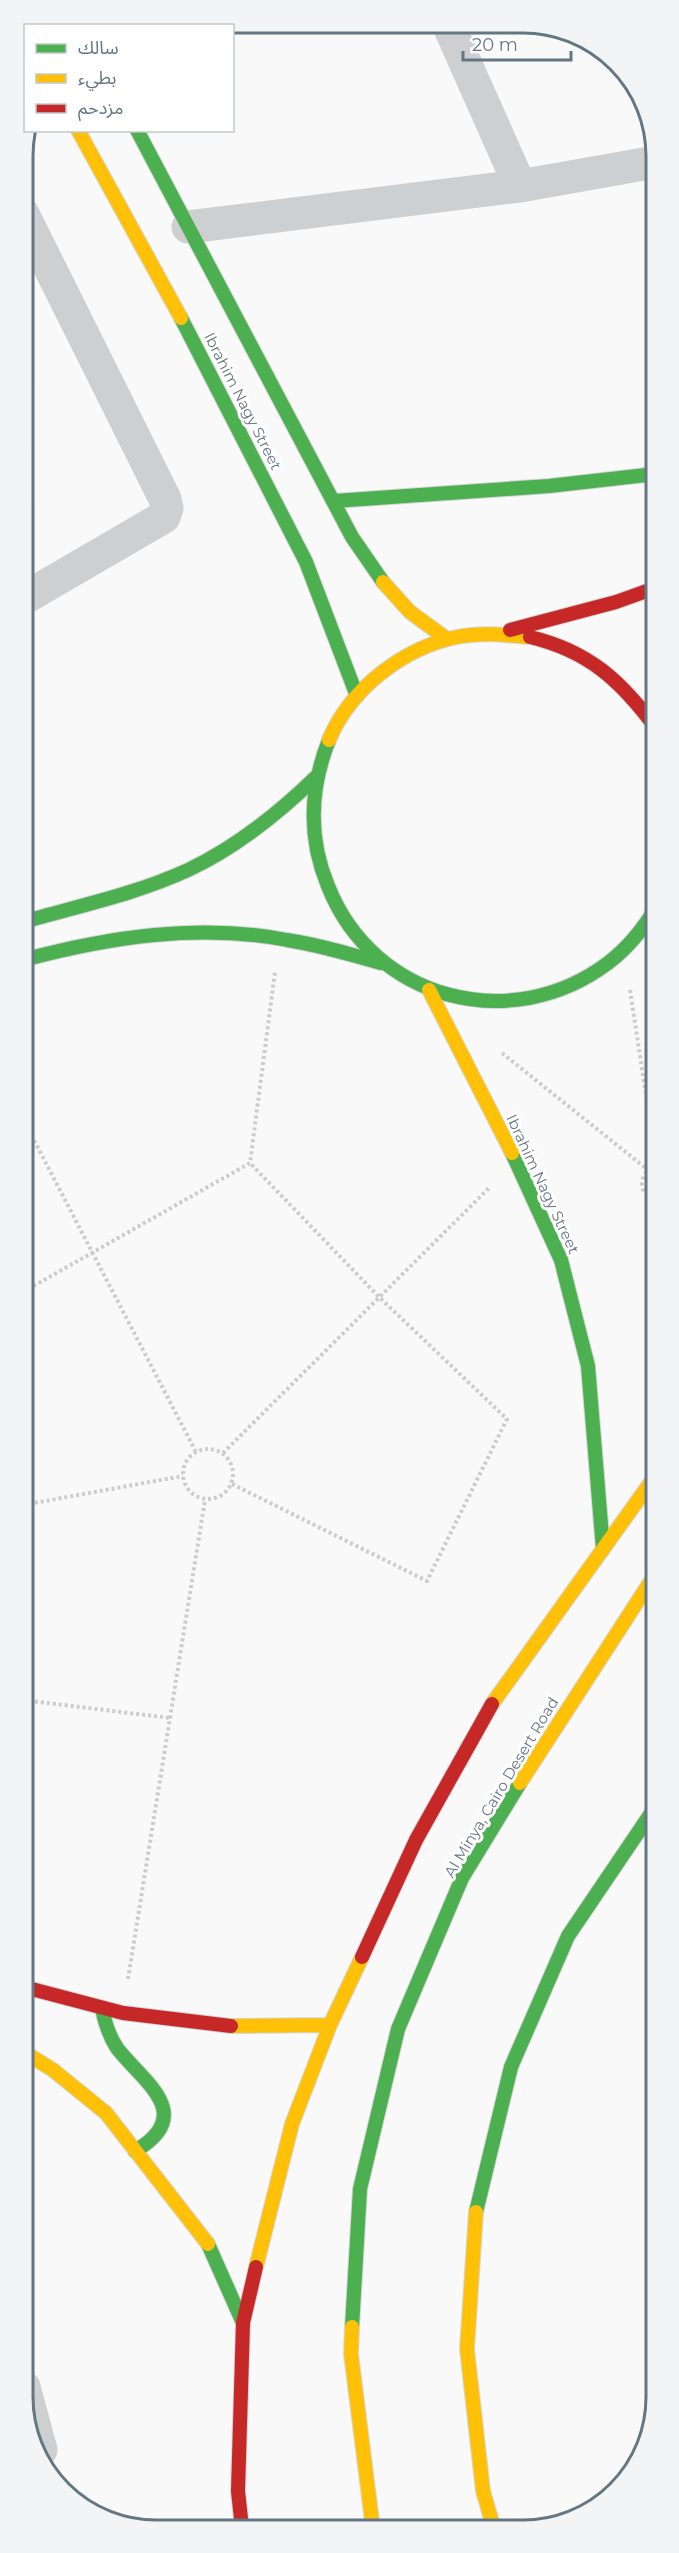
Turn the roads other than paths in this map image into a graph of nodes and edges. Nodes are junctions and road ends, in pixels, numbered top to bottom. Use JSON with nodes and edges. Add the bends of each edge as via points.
{"nodes":[{"id":1,"x":452,"y":33,"type":"edge"},
{"id":2,"x":79,"y":132,"type":"edge"},
{"id":3,"x":138,"y":132,"type":"edge"},
{"id":4,"x":646,"y":164,"type":"edge"},
{"id":5,"x":520,"y":186,"type":"junction"},
{"id":6,"x":188,"y":227,"type":"junction"},
{"id":7,"x":33,"y":234,"type":"edge"},
{"id":8,"x":646,"y":475,"type":"edge"},
{"id":9,"x":334,"y":501,"type":"junction"},
{"id":10,"x":646,"y":592,"type":"edge"},
{"id":11,"x":33,"y":593,"type":"edge"},
{"id":12,"x":500,"y":633,"type":"junction"},
{"id":13,"x":447,"y":639,"type":"junction"},
{"id":14,"x":357,"y":696,"type":"junction"},
{"id":15,"x":646,"y":711,"type":"edge"},
{"id":16,"x":316,"y":776,"type":"junction"},
{"id":17,"x":33,"y":919,"type":"edge"},
{"id":18,"x":646,"y":921,"type":"edge"},
{"id":19,"x":33,"y":957,"type":"edge"},
{"id":20,"x":384,"y":964,"type":"junction"},
{"id":21,"x":429,"y":990,"type":"junction"},
{"id":22,"x":646,"y":1489,"type":"edge"},
{"id":23,"x":603,"y":1549,"type":"junction"},
{"id":24,"x":646,"y":1588,"type":"edge"},
{"id":25,"x":646,"y":1821,"type":"edge"},
{"id":26,"x":33,"y":1989,"type":"edge"},
{"id":27,"x":102,"y":2008,"type":"junction"},
{"id":28,"x":330,"y":2025,"type":"junction"},
{"id":29,"x":33,"y":2058,"type":"edge"},
{"id":30,"x":135,"y":2151,"type":"junction"},
{"id":31,"x":243,"y":2323,"type":"junction"},
{"id":32,"x":241,"y":2520,"type":"edge"},
{"id":33,"x":371,"y":2520,"type":"edge"},
{"id":34,"x":491,"y":2520,"type":"edge"}],
"edges":[{"from":1,"to":5,"type":"street"},
{"from":2,"to":14,"type":"main road","name":"Ibrahim Nagy Street","via":[[200,352],[306,562]]},
{"from":3,"to":6,"type":"main road"},
{"from":4,"to":5,"type":"street"},
{"from":5,"to":6,"type":"street"},
{"from":6,"to":9,"type":"main road"},
{"from":7,"to":11,"type":"street","via":[[167,508],[164,517]]},
{"from":8,"to":9,"type":"main road"},
{"from":9,"to":13,"type":"main road","via":[[378,577],[410,612]]},
{"from":10,"to":12,"type":"main road"},
{"from":12,"to":13,"type":"main road"},
{"from":12,"to":15,"type":"main road","via":[[567,647],[624,685]]},
{"from":13,"to":14,"type":"main road","via":[[413,652],[382,671]]},
{"from":14,"to":16,"type":"main road","via":[[339,720]]},
{"from":16,"to":17,"type":"main road","via":[[256,831],[188,870]]},
{"from":16,"to":20,"type":"main road","via":[[312,836],[328,894],[361,944]]},
{"from":18,"to":21,"type":"main road","via":[[624,949],[576,984],[528,999],[488,1002]]},
{"from":19,"to":20,"type":"main road","via":[[134,935],[197,932],[322,946]]},
{"from":20,"to":21,"type":"main road"},
{"from":21,"to":23,"type":"main road","name":"Ibrahim Nagy Street","via":[[516,1161],[561,1260],[588,1366]]},
{"from":22,"to":23,"type":"main road"},
{"from":23,"to":28,"type":"main road","via":[[494,1702],[416,1840]]},
{"from":24,"to":33,"type":"main road","name":"Al Minya, Cairo Desert Road","via":[[462,1878],[398,2029],[360,2189],[351,2354]]},
{"from":25,"to":34,"type":"main road","via":[[568,1936],[510,2067],[476,2206],[467,2349],[483,2491]]},
{"from":26,"to":27,"type":"main road"},
{"from":27,"to":28,"type":"main road","via":[[226,2026]]},
{"from":27,"to":30,"type":"main road","via":[[112,2040],[155,2087],[162,2102],[163,2117],[158,2131]]},
{"from":28,"to":31,"type":"main road","via":[[292,2124]]},
{"from":29,"to":30,"type":"main road","via":[[106,2113]]},
{"from":30,"to":31,"type":"main road","via":[[205,2238]]},
{"from":31,"to":32,"type":"main road","via":[[238,2492]]}]}
